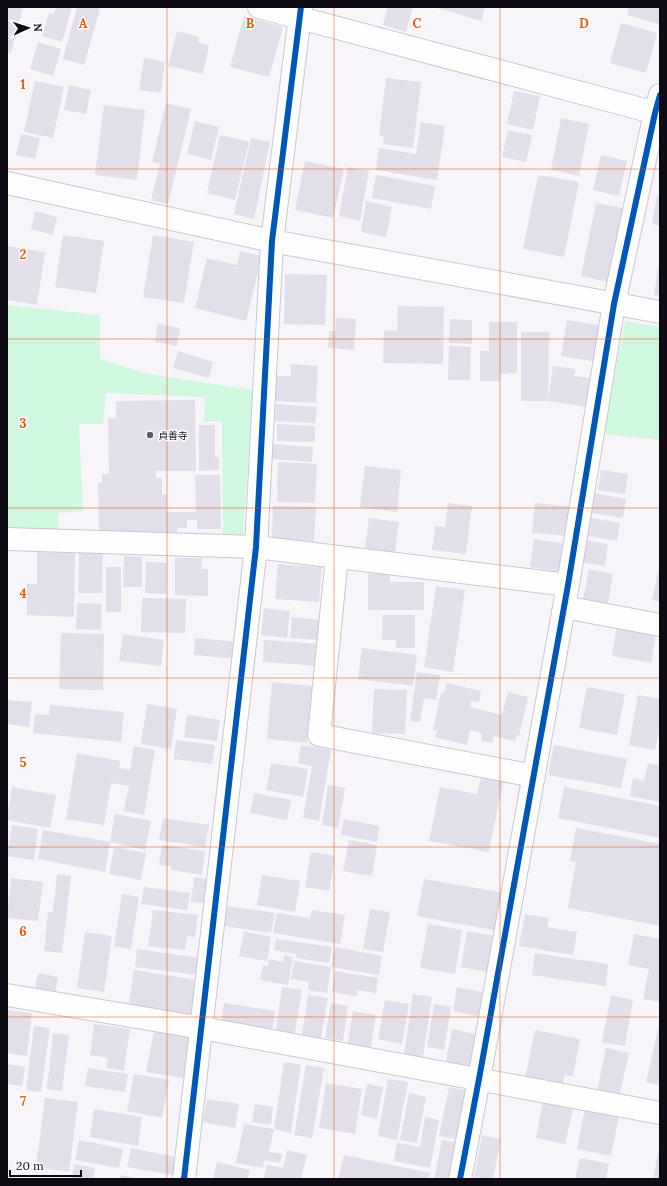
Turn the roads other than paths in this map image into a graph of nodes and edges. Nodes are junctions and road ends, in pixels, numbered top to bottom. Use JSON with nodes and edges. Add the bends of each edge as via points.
{"nodes":[{"id":1,"x":259,"y":7,"type":"edge"},
{"id":2,"x":300,"y":12,"type":"edge"},
{"id":3,"x":658,"y":107,"type":"edge"},
{"id":4,"x":7,"y":183,"type":"edge"},
{"id":5,"x":272,"y":241,"type":"junction"},
{"id":6,"x":614,"y":304,"type":"junction"},
{"id":7,"x":660,"y":312,"type":"edge"},
{"id":8,"x":7,"y":539,"type":"edge"},
{"id":9,"x":256,"y":547,"type":"junction"},
{"id":10,"x":337,"y":557,"type":"junction"},
{"id":11,"x":568,"y":585,"type":"junction"},
{"id":12,"x":564,"y":607,"type":"junction"},
{"id":13,"x":660,"y":625,"type":"edge"},
{"id":14,"x":534,"y":776,"type":"junction"},
{"id":15,"x":7,"y":995,"type":"edge"},
{"id":16,"x":202,"y":1028,"type":"junction"},
{"id":17,"x":479,"y":1079,"type":"junction"},
{"id":18,"x":660,"y":1113,"type":"edge"},
{"id":19,"x":184,"y":1179,"type":"edge"},
{"id":20,"x":460,"y":1179,"type":"edge"}],
"edges":[{"from":1,"to":2,"type":"street"},
{"from":2,"to":3,"type":"street"},
{"from":2,"to":5,"type":"street"},
{"from":3,"to":6,"type":"street"},
{"from":4,"to":5,"type":"street"},
{"from":5,"to":6,"type":"street"},
{"from":5,"to":9,"type":"street"},
{"from":6,"to":7,"type":"street"},
{"from":6,"to":11,"type":"street"},
{"from":8,"to":9,"type":"street"},
{"from":9,"to":10,"type":"street"},
{"from":9,"to":16,"type":"street"},
{"from":10,"to":11,"type":"street"},
{"from":10,"to":14,"type":"street","via":[[319,735]]},
{"from":11,"to":12,"type":"street"},
{"from":12,"to":13,"type":"street"},
{"from":12,"to":14,"type":"street"},
{"from":14,"to":17,"type":"street"},
{"from":15,"to":16,"type":"street"},
{"from":16,"to":17,"type":"street"},
{"from":16,"to":19,"type":"street"},
{"from":17,"to":18,"type":"street"},
{"from":17,"to":20,"type":"street"}]}
